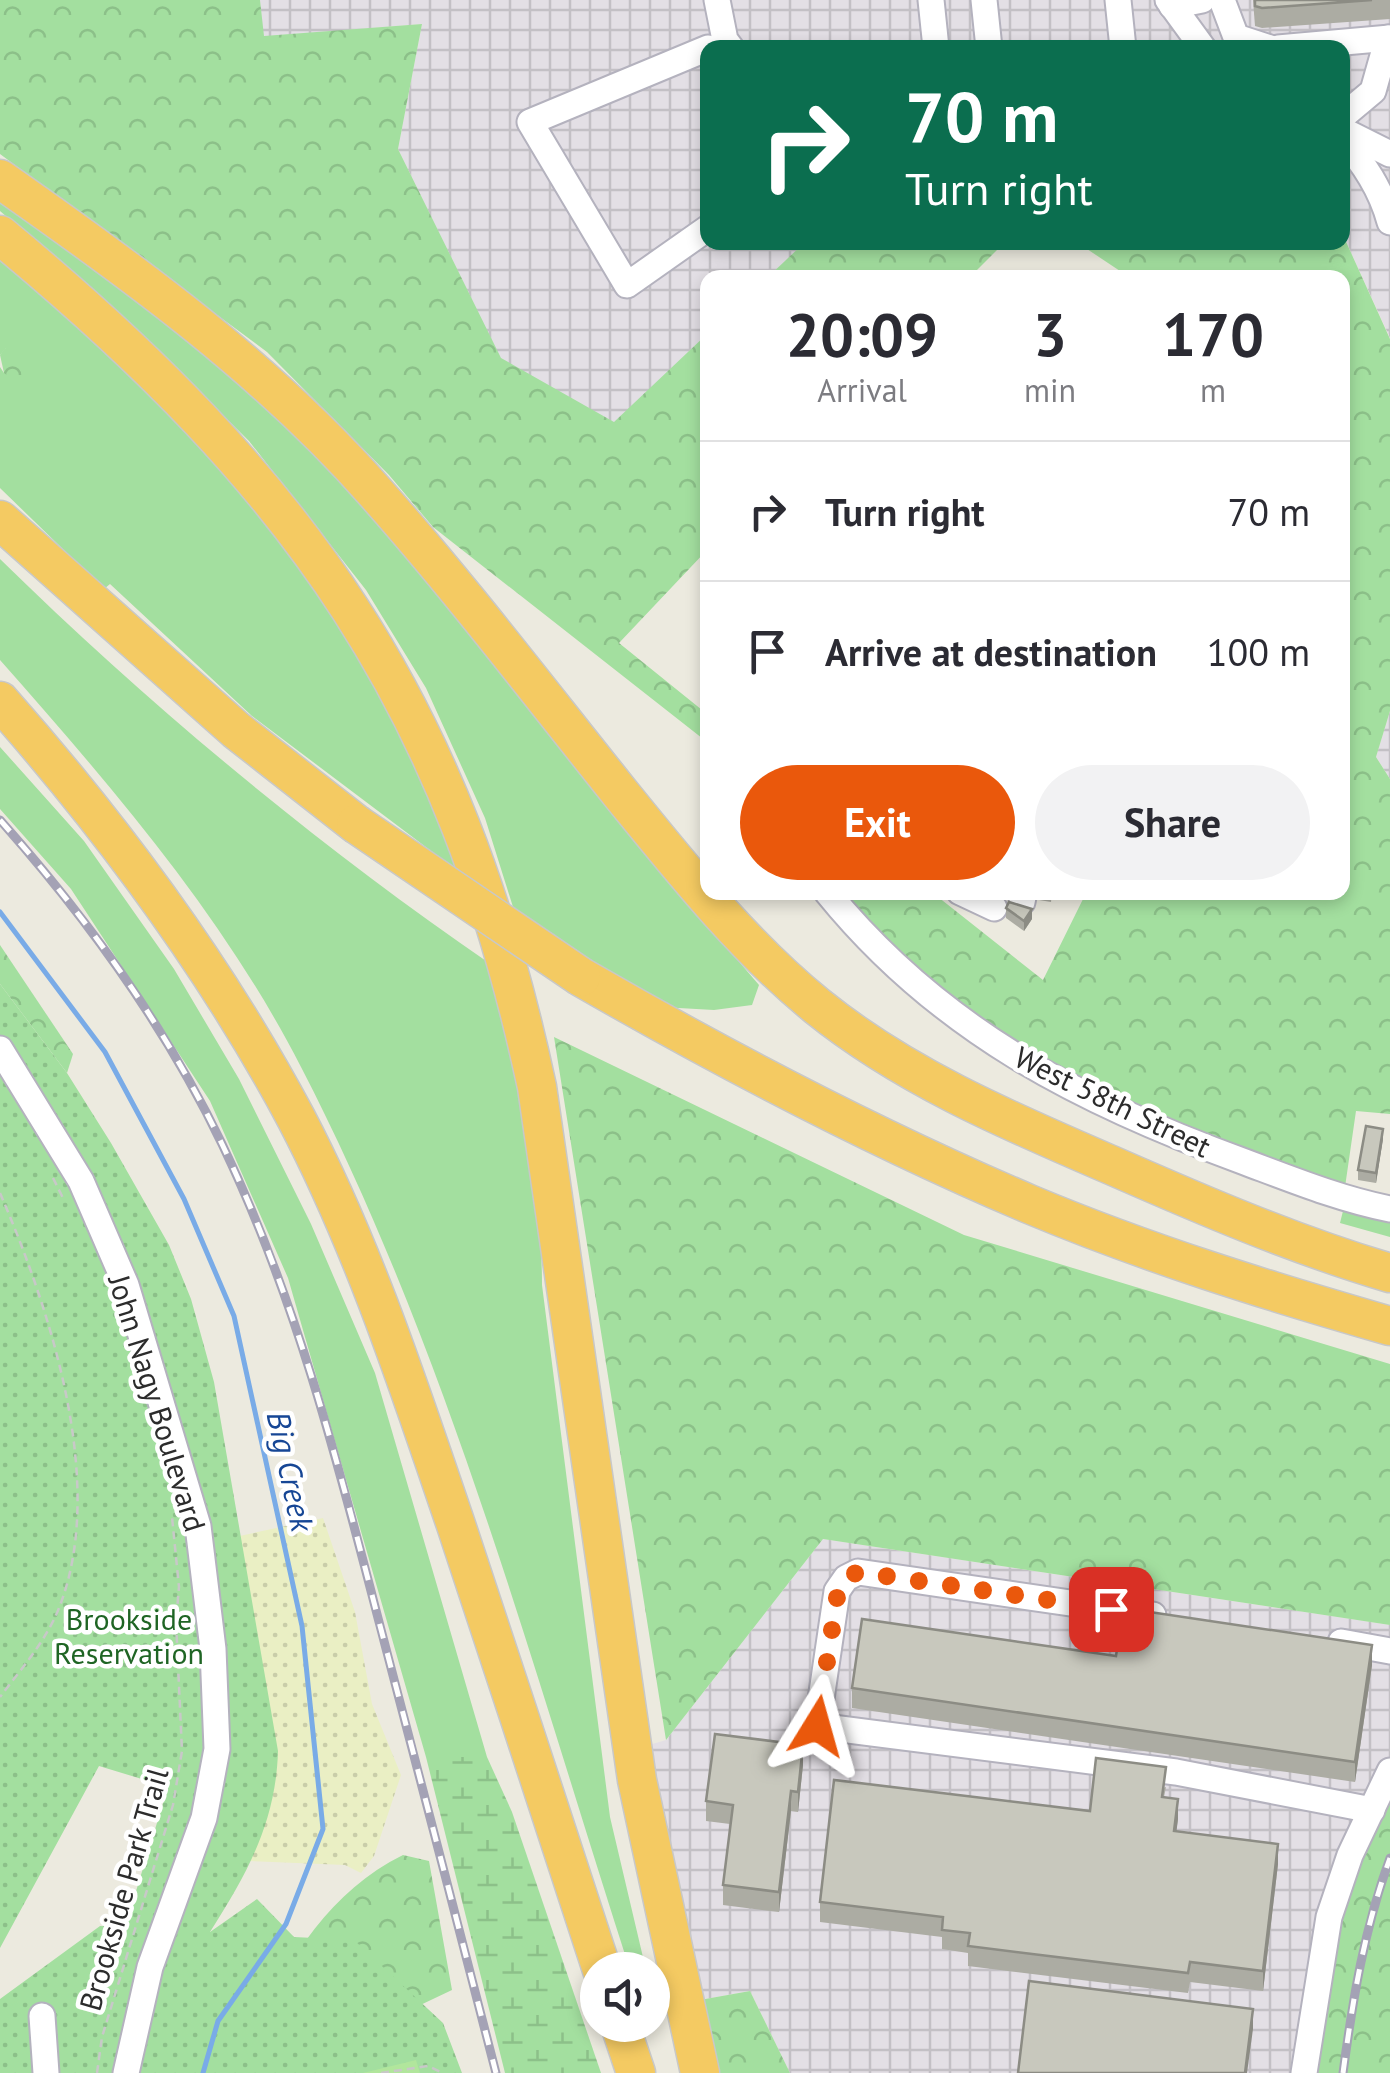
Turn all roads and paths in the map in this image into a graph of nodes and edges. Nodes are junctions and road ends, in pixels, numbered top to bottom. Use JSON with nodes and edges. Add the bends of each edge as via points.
{"nodes":[{"id":1,"x":717,"y":0,"type":"edge"},
{"id":2,"x":931,"y":0,"type":"edge"},
{"id":3,"x":984,"y":0,"type":"edge"},
{"id":4,"x":1118,"y":0,"type":"edge"},
{"id":5,"x":1202,"y":0,"type":"edge"},
{"id":6,"x":1222,"y":0,"type":"edge"},
{"id":7,"x":1170,"y":3,"type":"edge"},
{"id":8,"x":1389,"y":38,"type":"edge"},
{"id":9,"x":718,"y":40,"type":"edge"},
{"id":10,"x":935,"y":40,"type":"edge"},
{"id":11,"x":988,"y":40,"type":"edge"},
{"id":12,"x":1122,"y":40,"type":"edge"},
{"id":13,"x":1197,"y":40,"type":"edge"},
{"id":14,"x":1245,"y":40,"type":"edge"},
{"id":15,"x":1350,"y":42,"type":"edge"},
{"id":16,"x":700,"y":53,"type":"edge"},
{"id":17,"x":1350,"y":109,"type":"edge"},
{"id":18,"x":1350,"y":134,"type":"edge"},
{"id":19,"x":1350,"y":148,"type":"edge"},
{"id":20,"x":1390,"y":154,"type":"edge"},
{"id":21,"x":0,"y":180,"type":"edge"},
{"id":22,"x":1390,"y":222,"type":"edge"},
{"id":23,"x":700,"y":234,"type":"edge"},
{"id":24,"x":0,"y":236,"type":"edge"},
{"id":25,"x":0,"y":520,"type":"edge"},
{"id":26,"x":0,"y":700,"type":"edge"},
{"id":27,"x":700,"y":892,"type":"edge"},
{"id":28,"x":708,"y":900,"type":"edge"},
{"id":29,"x":834,"y":900,"type":"edge"},
{"id":30,"x":977,"y":900,"type":"edge"},
{"id":31,"x":994,"y":908,"type":"dead end"},
{"id":32,"x":0,"y":1049,"type":"edge"},
{"id":33,"x":46,"y":1166,"type":"dead end"},
{"id":34,"x":0,"y":1193,"type":"edge"},
{"id":35,"x":70,"y":1209,"type":"dead end"},
{"id":36,"x":1390,"y":1209,"type":"edge"},
{"id":37,"x":1390,"y":1273,"type":"edge"},
{"id":38,"x":1390,"y":1326,"type":"edge"},
{"id":39,"x":171,"y":1510,"type":"dead end"},
{"id":40,"x":1183,"y":1619,"type":"edge"},
{"id":41,"x":1317,"y":1638,"type":"edge"},
{"id":42,"x":1390,"y":1651,"type":"edge"},
{"id":43,"x":0,"y":1697,"type":"edge"},
{"id":44,"x":1390,"y":1771,"type":"edge"},
{"id":45,"x":1372,"y":1810,"type":"junction"},
{"id":46,"x":596,"y":1952,"type":"edge"},
{"id":47,"x":42,"y":2016,"type":"dead end"},
{"id":48,"x":626,"y":2042,"type":"edge"},
{"id":49,"x":46,"y":2073,"type":"edge"},
{"id":50,"x":97,"y":2073,"type":"edge"},
{"id":51,"x":126,"y":2073,"type":"edge"},
{"id":52,"x":381,"y":2073,"type":"edge"},
{"id":53,"x":442,"y":2073,"type":"edge"},
{"id":54,"x":636,"y":2073,"type":"edge"},
{"id":55,"x":700,"y":2073,"type":"edge"},
{"id":56,"x":1304,"y":2073,"type":"edge"}],
"edges":[{"from":1,"to":9,"type":"street"},
{"from":2,"to":10,"type":"street"},
{"from":3,"to":11,"type":"street"},
{"from":4,"to":12,"type":"street"},
{"from":5,"to":7,"type":"street"},
{"from":6,"to":14,"type":"street","via":[[1236,37]]},
{"from":7,"to":13,"type":"street"},
{"from":8,"to":15,"type":"street"},
{"from":8,"to":17,"type":"street","via":[[1372,91]]},
{"from":16,"to":23,"type":"street","via":[[530,122],[628,285]]},
{"from":18,"to":20,"type":"street"},
{"from":19,"to":22,"type":"street"},
{"from":21,"to":27,"type":"highway","via":[[192,320],[332,444],[416,538]]},
{"from":24,"to":55,"type":"highway","via":[[170,386],[299,531],[372,639],[456,810],[512,982],[537,1087],[637,1780]]},
{"from":25,"to":38,"type":"highway","bridge":true,"via":[[236,730],[356,824],[581,976],[809,1103],[1032,1205]]},
{"from":26,"to":46,"type":"highway","via":[[175,918],[249,1034],[323,1175],[394,1342]]},
{"from":28,"to":37,"type":"highway","via":[[821,1009],[914,1071],[1190,1200]]},
{"from":29,"to":36,"type":"street","name":"West 58th Street","via":[[895,970],[1061,1084],[1185,1140]]},
{"from":30,"to":31,"type":"street"},
{"from":32,"to":51,"type":"street","name":"John Nagy Boulevard","via":[[82,1181],[126,1285],[198,1526],[217,1750],[204,1818],[150,1966]]},
{"from":33,"to":35,"type":"path"},
{"from":34,"to":43,"type":"path","via":[[59,1364],[71,1430],[75,1529],[58,1610]]},
{"from":39,"to":50,"type":"path","name":"Brookside Park Trail","via":[[182,1752],[173,1806],[102,2037]]},
{"from":40,"to":45,"type":"street","via":[[858,1572],[838,1591],[817,1726],[1176,1772]]},
{"from":41,"to":42,"type":"street"},
{"from":44,"to":45,"type":"street"},
{"from":45,"to":56,"type":"street","via":[[1330,1917]]},
{"from":47,"to":49,"type":"street"},
{"from":48,"to":54,"type":"highway"},
{"from":52,"to":53,"type":"path","via":[[428,2066]]}]}
